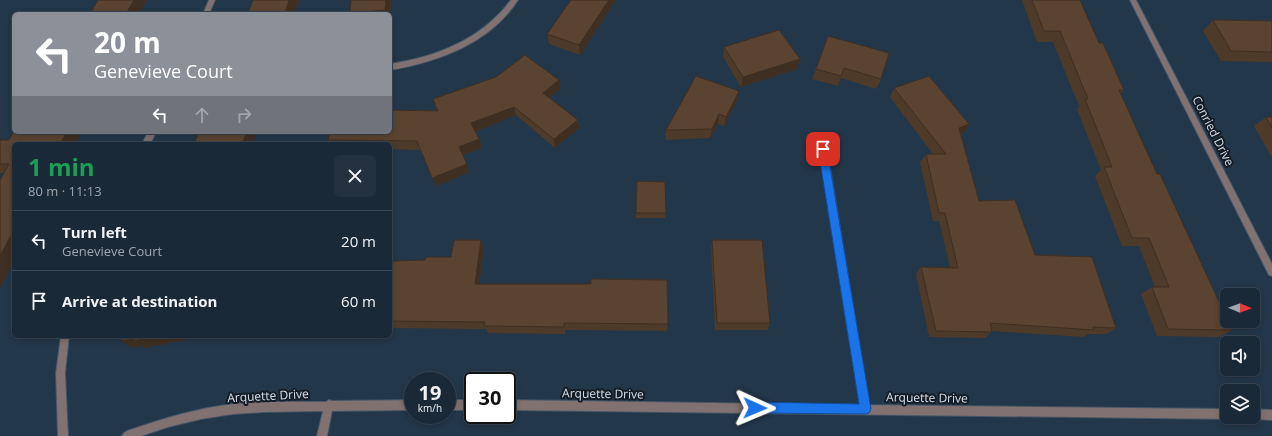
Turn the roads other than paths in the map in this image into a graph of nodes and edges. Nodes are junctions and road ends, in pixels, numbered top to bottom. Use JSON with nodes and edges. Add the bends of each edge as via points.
{"nodes":[{"id":1,"x":212,"y":0,"type":"edge"},
{"id":2,"x":516,"y":0,"type":"edge"},
{"id":3,"x":1133,"y":0,"type":"edge"},
{"id":4,"x":207,"y":12,"type":"edge"},
{"id":5,"x":392,"y":66,"type":"edge"},
{"id":6,"x":823,"y":149,"type":"dead end"},
{"id":7,"x":1272,"y":272,"type":"edge"},
{"id":8,"x":64,"y":338,"type":"edge"},
{"id":9,"x":330,"y":405,"type":"junction"},
{"id":10,"x":404,"y":405,"type":"edge"},
{"id":11,"x":516,"y":405,"type":"edge"},
{"id":12,"x":865,"y":409,"type":"junction"},
{"id":13,"x":1220,"y":414,"type":"edge"},
{"id":14,"x":1260,"y":414,"type":"edge"},
{"id":15,"x":1272,"y":415,"type":"edge"},
{"id":16,"x":63,"y":436,"type":"edge"},
{"id":17,"x":127,"y":436,"type":"edge"},
{"id":18,"x":322,"y":436,"type":"edge"}],
"edges":[{"from":1,"to":4,"type":"street"},
{"from":2,"to":5,"type":"street","via":[[503,16],[472,39],[433,57]]},
{"from":3,"to":7,"type":"street","name":"Conried Drive"},
{"from":6,"to":12,"type":"street"},
{"from":8,"to":16,"type":"street","via":[[61,379]]},
{"from":9,"to":10,"type":"street","name":"Arquette Drive"},
{"from":9,"to":17,"type":"street","name":"Arquette Drive","via":[[233,409],[168,422]]},
{"from":9,"to":18,"type":"street"},
{"from":11,"to":12,"type":"street","name":"Arquette Drive"},
{"from":12,"to":13,"type":"street","name":"Arquette Drive"},
{"from":14,"to":15,"type":"street"}]}
